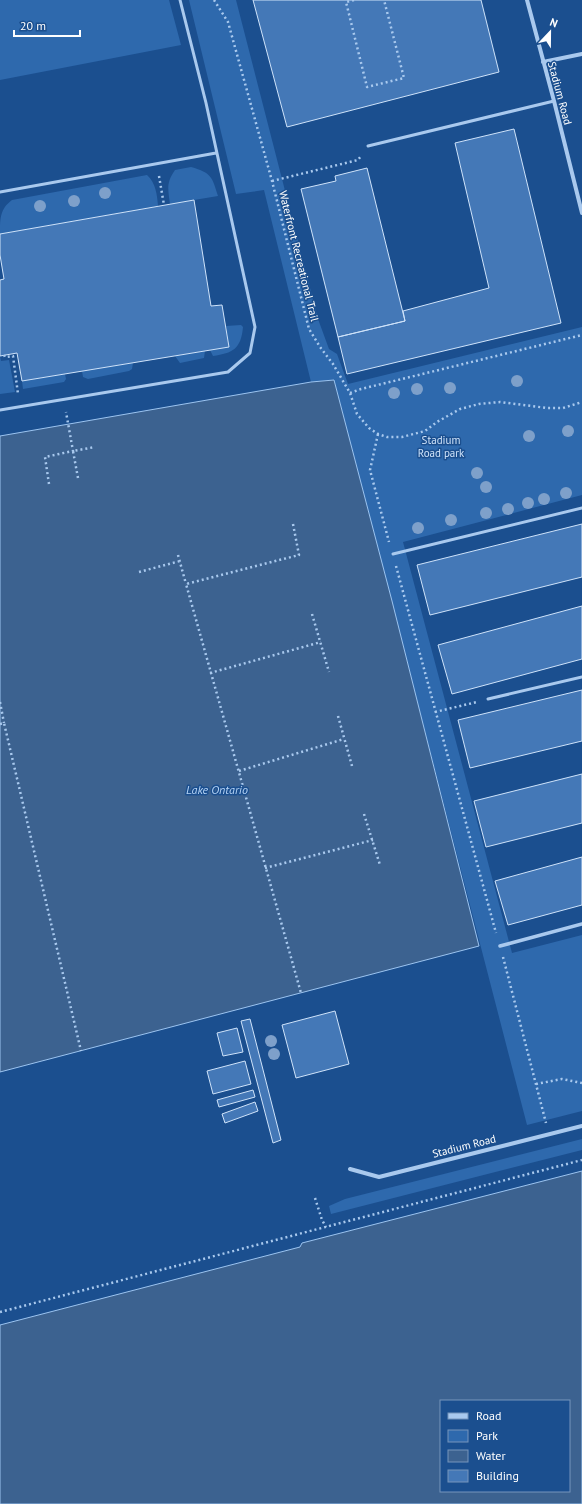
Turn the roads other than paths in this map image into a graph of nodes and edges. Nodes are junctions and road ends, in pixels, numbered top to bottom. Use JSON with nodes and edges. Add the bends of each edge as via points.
{"nodes":[{"id":1,"x":180,"y":0,"type":"edge"},
{"id":2,"x":527,"y":0,"type":"edge"},
{"id":3,"x":582,"y":54,"type":"edge"},
{"id":4,"x":543,"y":62,"type":"junction"},
{"id":5,"x":554,"y":101,"type":"junction"},
{"id":6,"x":368,"y":146,"type":"road end"},
{"id":7,"x":216,"y":153,"type":"junction"},
{"id":8,"x":0,"y":192,"type":"edge"},
{"id":9,"x":582,"y":213,"type":"edge"},
{"id":10,"x":0,"y":410,"type":"edge"},
{"id":11,"x":582,"y":508,"type":"edge"},
{"id":12,"x":393,"y":554,"type":"road end"},
{"id":13,"x":582,"y":677,"type":"edge"},
{"id":14,"x":488,"y":699,"type":"road end"},
{"id":15,"x":582,"y":924,"type":"edge"},
{"id":16,"x":500,"y":946,"type":"road end"},
{"id":17,"x":582,"y":1126,"type":"edge"},
{"id":18,"x":350,"y":1168,"type":"dead end"}],
"edges":[{"from":1,"to":7,"type":"lane"},
{"from":2,"to":4,"type":"street","name":"Stadium Road"},
{"from":3,"to":4,"type":"street"},
{"from":4,"to":5,"type":"street","name":"Stadium Road"},
{"from":5,"to":6,"type":"lane"},
{"from":5,"to":9,"type":"street","name":"Stadium Road"},
{"from":7,"to":8,"type":"lane"},
{"from":7,"to":10,"type":"lane","via":[[255,327],[250,353],[228,372]]},
{"from":11,"to":12,"type":"lane"},
{"from":13,"to":14,"type":"lane"},
{"from":15,"to":16,"type":"street"},
{"from":17,"to":18,"type":"street","name":"Stadium Road","via":[[379,1177]]}]}
